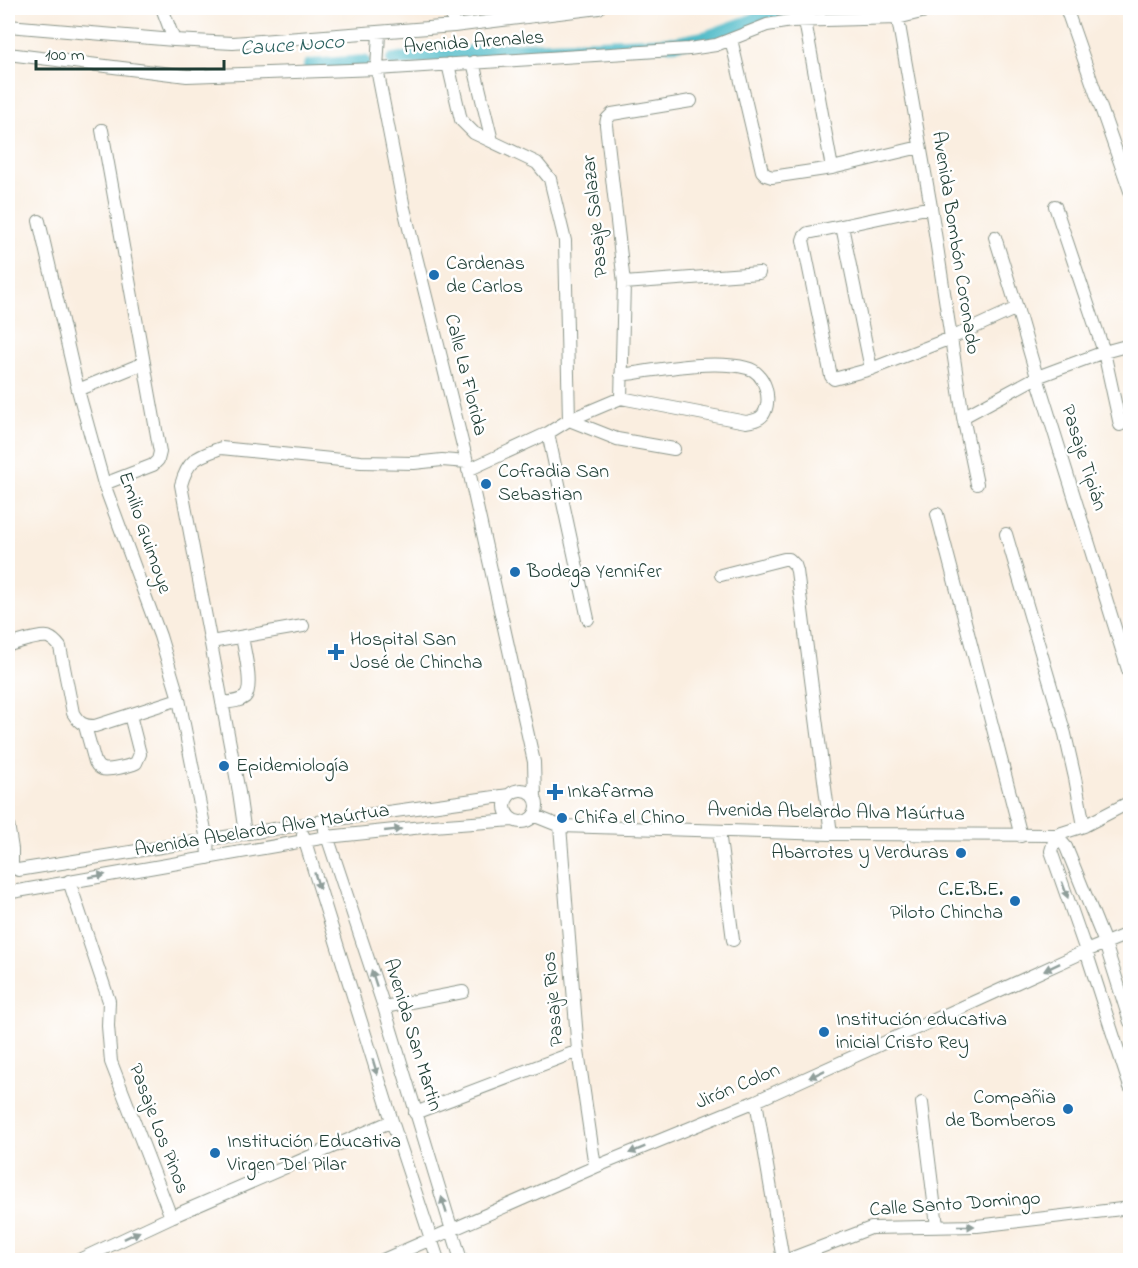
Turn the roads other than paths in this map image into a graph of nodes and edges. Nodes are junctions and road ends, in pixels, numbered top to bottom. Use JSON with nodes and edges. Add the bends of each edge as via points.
{"nodes":[{"id":1,"x":162,"y":8,"type":"edge"},
{"id":2,"x":451,"y":8,"type":"edge"},
{"id":3,"x":599,"y":8,"type":"edge"},
{"id":4,"x":938,"y":8,"type":"edge"},
{"id":5,"x":1066,"y":8,"type":"edge"},
{"id":6,"x":897,"y":14,"type":"edge"},
{"id":7,"x":805,"y":21,"type":"junction"},
{"id":8,"x":8,"y":26,"type":"edge"},
{"id":9,"x":454,"y":26,"type":"junction"},
{"id":10,"x":379,"y":33,"type":"junction"},
{"id":11,"x":731,"y":39,"type":"junction"},
{"id":12,"x":174,"y":40,"type":"junction"},
{"id":13,"x":8,"y":54,"type":"edge"},
{"id":14,"x":472,"y":62,"type":"junction"},
{"id":15,"x":448,"y":64,"type":"junction"},
{"id":16,"x":377,"y":69,"type":"junction"},
{"id":17,"x":692,"y":101,"type":"dead end"},
{"id":18,"x":102,"y":130,"type":"dead end"},
{"id":19,"x":492,"y":141,"type":"junction"},
{"id":20,"x":920,"y":147,"type":"junction"},
{"id":21,"x":832,"y":168,"type":"junction"},
{"id":22,"x":1131,"y":191,"type":"edge"},
{"id":23,"x":1054,"y":206,"type":"dead end"},
{"id":24,"x":931,"y":207,"type":"junction"},
{"id":25,"x":39,"y":221,"type":"dead end"},
{"id":26,"x":842,"y":226,"type":"junction"},
{"id":27,"x":994,"y":237,"type":"dead end"},
{"id":28,"x":759,"y":273,"type":"dead end"},
{"id":29,"x":624,"y":283,"type":"junction"},
{"id":30,"x":1017,"y":308,"type":"junction"},
{"id":31,"x":951,"y":339,"type":"junction"},
{"id":32,"x":1131,"y":345,"type":"edge"},
{"id":33,"x":1104,"y":352,"type":"junction"},
{"id":34,"x":144,"y":363,"type":"junction"},
{"id":35,"x":871,"y":369,"type":"junction"},
{"id":36,"x":621,"y":375,"type":"junction"},
{"id":37,"x":1037,"y":377,"type":"junction"},
{"id":38,"x":78,"y":390,"type":"junction"},
{"id":39,"x":621,"y":398,"type":"junction"},
{"id":40,"x":963,"y":417,"type":"junction"},
{"id":41,"x":569,"y":420,"type":"junction"},
{"id":42,"x":1120,"y":424,"type":"dead end"},
{"id":43,"x":548,"y":433,"type":"junction"},
{"id":44,"x":674,"y":449,"type":"dead end"},
{"id":45,"x":468,"y":466,"type":"junction"},
{"id":46,"x":104,"y":484,"type":"junction"},
{"id":47,"x":977,"y":484,"type":"dead end"},
{"id":48,"x":937,"y":514,"type":"dead end"},
{"id":49,"x":1006,"y":534,"type":"dead end"},
{"id":50,"x":721,"y":575,"type":"dead end"},
{"id":51,"x":588,"y":620,"type":"dead end"},
{"id":52,"x":303,"y":626,"type":"dead end"},
{"id":53,"x":242,"y":637,"type":"junction"},
{"id":54,"x":211,"y":642,"type":"junction"},
{"id":55,"x":8,"y":645,"type":"edge"},
{"id":56,"x":1131,"y":676,"type":"edge"},
{"id":57,"x":179,"y":699,"type":"junction"},
{"id":58,"x":222,"y":703,"type":"junction"},
{"id":59,"x":130,"y":715,"type":"junction"},
{"id":60,"x":85,"y":726,"type":"junction"},
{"id":61,"x":509,"y":795,"type":"junction"},
{"id":62,"x":535,"y":797,"type":"junction"},
{"id":63,"x":1131,"y":802,"type":"edge"},
{"id":64,"x":430,"y":806,"type":"junction"},
{"id":65,"x":534,"y":816,"type":"junction"},
{"id":66,"x":513,"y":820,"type":"junction"},
{"id":67,"x":324,"y":821,"type":"junction"},
{"id":68,"x":8,"y":824,"type":"edge"},
{"id":69,"x":301,"y":825,"type":"junction"},
{"id":70,"x":433,"y":826,"type":"junction"},
{"id":71,"x":560,"y":826,"type":"junction"},
{"id":72,"x":1084,"y":826,"type":"junction"},
{"id":73,"x":719,"y":831,"type":"junction"},
{"id":74,"x":245,"y":834,"type":"junction"},
{"id":75,"x":831,"y":834,"type":"junction"},
{"id":76,"x":1056,"y":835,"type":"junction"},
{"id":77,"x":1021,"y":836,"type":"junction"},
{"id":78,"x":327,"y":837,"type":"junction"},
{"id":79,"x":207,"y":840,"type":"junction"},
{"id":80,"x":304,"y":842,"type":"junction"},
{"id":81,"x":208,"y":858,"type":"junction"},
{"id":82,"x":12,"y":869,"type":"edge"},
{"id":83,"x":69,"y":881,"type":"junction"},
{"id":84,"x":13,"y":890,"type":"edge"},
{"id":85,"x":1131,"y":933,"type":"edge"},
{"id":86,"x":733,"y":940,"type":"dead end"},
{"id":87,"x":1105,"y":943,"type":"junction"},
{"id":88,"x":1086,"y":951,"type":"junction"},
{"id":89,"x":463,"y":992,"type":"dead end"},
{"id":90,"x":384,"y":1007,"type":"junction"},
{"id":91,"x":1131,"y":1022,"type":"edge"},
{"id":92,"x":578,"y":1051,"type":"junction"},
{"id":93,"x":1131,"y":1087,"type":"edge"},
{"id":94,"x":756,"y":1101,"type":"junction"},
{"id":95,"x":922,"y":1103,"type":"dead end"},
{"id":96,"x":415,"y":1113,"type":"junction"},
{"id":97,"x":392,"y":1121,"type":"junction"},
{"id":98,"x":595,"y":1167,"type":"junction"},
{"id":99,"x":1131,"y":1208,"type":"edge"},
{"id":100,"x":171,"y":1217,"type":"junction"},
{"id":101,"x":938,"y":1226,"type":"junction"},
{"id":102,"x":452,"y":1230,"type":"junction"},
{"id":103,"x":432,"y":1239,"type":"junction"},
{"id":104,"x":79,"y":1260,"type":"edge"},
{"id":105,"x":383,"y":1260,"type":"edge"},
{"id":106,"x":438,"y":1260,"type":"edge"},
{"id":107,"x":461,"y":1260,"type":"edge"},
{"id":108,"x":783,"y":1260,"type":"edge"},
{"id":109,"x":787,"y":1260,"type":"edge"}],
"edges":[{"from":1,"to":12,"type":"street"},
{"from":2,"to":9,"type":"street"},
{"from":3,"to":9,"type":"street","name":"Avenida Arenales"},
{"from":4,"to":6,"type":"street","name":"Avenida Arenales"},
{"from":5,"to":22,"type":"street"},
{"from":6,"to":7,"type":"street","name":"Avenida Arenales"},
{"from":6,"to":20,"type":"street","name":"Avenida Bombón Coronado"},
{"from":7,"to":11,"type":"street","name":"Avenida Arenales","via":[[767,25]]},
{"from":7,"to":21,"type":"street"},
{"from":8,"to":12,"type":"street","name":"Avenida Arenales"},
{"from":9,"to":10,"type":"street","name":"Avenida Arenales"},
{"from":10,"to":12,"type":"street","name":"Avenida Arenales","via":[[233,43]]},
{"from":10,"to":16,"type":"street","name":"Calle La Florida"},
{"from":11,"to":14,"type":"street","name":"Avenida Arenales","via":[[689,49]]},
{"from":11,"to":21,"type":"street","via":[[762,171],[772,177]]},
{"from":13,"to":16,"type":"street","name":"Avenida Arenales","via":[[187,76]]},
{"from":14,"to":15,"type":"street","name":"Avenida Arenales"},
{"from":14,"to":19,"type":"street"},
{"from":15,"to":16,"type":"street","name":"Avenida Arenales"},
{"from":15,"to":19,"type":"street","via":[[461,120],[474,133]]},
{"from":16,"to":45,"type":"street","name":"Calle La Florida","via":[[404,208]]},
{"from":17,"to":29,"type":"street","name":"Pasaje Salazar","via":[[612,114],[607,119]]},
{"from":18,"to":34,"type":"street"},
{"from":19,"to":41,"type":"street","via":[[537,163],[550,179],[565,241]]},
{"from":20,"to":21,"type":"street"},
{"from":20,"to":24,"type":"street","name":"Avenida Bombón Coronado"},
{"from":23,"to":33,"type":"street"},
{"from":24,"to":26,"type":"street"},
{"from":24,"to":31,"type":"street","name":"Avenida Bombón Coronado"},
{"from":25,"to":38,"type":"street","name":"Emilio Guimoye"},
{"from":26,"to":35,"type":"street"},
{"from":26,"to":35,"type":"street","via":[[808,233],[803,240],[831,375],[839,379]]},
{"from":27,"to":30,"type":"street","name":"Pasaje Tipián"},
{"from":28,"to":29,"type":"street"},
{"from":29,"to":36,"type":"street","name":"Pasaje Salazar"},
{"from":30,"to":31,"type":"street"},
{"from":30,"to":37,"type":"street","name":"Pasaje Tipián"},
{"from":31,"to":35,"type":"street"},
{"from":31,"to":40,"type":"street","name":"Avenida Bombón Coronado"},
{"from":32,"to":33,"type":"street"},
{"from":33,"to":37,"type":"street"},
{"from":33,"to":42,"type":"street"},
{"from":34,"to":38,"type":"street"},
{"from":34,"to":46,"type":"street","via":[[160,452],[158,460]]},
{"from":36,"to":39,"type":"street","name":"Pasaje Salazar"},
{"from":36,"to":39,"type":"street","via":[[695,365],[749,368],[764,383],[767,398],[762,416],[746,422]]},
{"from":37,"to":40,"type":"street"},
{"from":37,"to":56,"type":"street","name":"Pasaje Tipián"},
{"from":38,"to":46,"type":"street","name":"Emilio Guimoye"},
{"from":39,"to":41,"type":"street"},
{"from":40,"to":47,"type":"street","name":"Avenida Bombón Coronado"},
{"from":41,"to":43,"type":"street"},
{"from":41,"to":44,"type":"street","via":[[617,439]]},
{"from":43,"to":45,"type":"street"},
{"from":43,"to":51,"type":"street"},
{"from":45,"to":54,"type":"street","via":[[442,460],[361,462],[221,448],[203,455],[185,471],[181,485]]},
{"from":45,"to":62,"type":"street","name":"Calle La Florida","via":[[534,762]]},
{"from":46,"to":57,"type":"street","name":"Emilio Guimoye"},
{"from":48,"to":77,"type":"street"},
{"from":49,"to":72,"type":"street","via":[[1065,734]]},
{"from":50,"to":75,"type":"street","via":[[784,559],[795,565]]},
{"from":52,"to":53,"type":"street"},
{"from":53,"to":54,"type":"street"},
{"from":53,"to":58,"type":"street","via":[[249,692],[237,701]]},
{"from":54,"to":58,"type":"street"},
{"from":55,"to":60,"type":"street","via":[[42,637],[56,642],[73,713]]},
{"from":57,"to":59,"type":"street"},
{"from":57,"to":79,"type":"street","name":"Emilio Guimoye"},
{"from":58,"to":74,"type":"street"},
{"from":59,"to":60,"type":"street"},
{"from":59,"to":60,"type":"street","via":[[140,754],[132,765],[104,770],[97,766]]},
{"from":61,"to":62,"type":"street","via":[[523,790]]},
{"from":61,"to":64,"type":"street","name":"Avenida Abelardo Alva Maúrtua"},
{"from":61,"to":66,"type":"street","via":[[505,808]]},
{"from":62,"to":65,"type":"street","via":[[538,806]]},
{"from":63,"to":72,"type":"street","name":"Avenida Abelardo Alva Maúrtua"},
{"from":64,"to":67,"type":"street","name":"Avenida Abelardo Alva Maúrtua"},
{"from":64,"to":70,"type":"street"},
{"from":65,"to":66,"type":"street","via":[[522,823]]},
{"from":65,"to":71,"type":"street","name":"Avenida Abelardo Alva Maúrtua"},
{"from":66,"to":70,"type":"street","name":"Avenida Abelardo Alva Maúrtua"},
{"from":67,"to":69,"type":"street","name":"Avenida Abelardo Alva Maúrtua"},
{"from":67,"to":78,"type":"street","name":"Avenida San Martin"},
{"from":68,"to":82,"type":"street"},
{"from":69,"to":74,"type":"street","name":"Avenida Abelardo Alva Maúrtua"},
{"from":69,"to":80,"type":"street"},
{"from":78,"to":70,"type":"street","name":"Avenida Abelardo Alva Maúrtua","one_way":true},
{"from":71,"to":73,"type":"street","name":"Avenida Abelardo Alva Maúrtua"},
{"from":71,"to":92,"type":"street","name":"Pasaje Rios"},
{"from":72,"to":76,"type":"street","name":"Avenida Abelardo Alva Maúrtua"},
{"from":73,"to":75,"type":"street","name":"Avenida Abelardo Alva Maúrtua"},
{"from":73,"to":86,"type":"street"},
{"from":74,"to":79,"type":"street","name":"Avenida Abelardo Alva Maúrtua"},
{"from":75,"to":77,"type":"street","name":"Avenida Abelardo Alva Maúrtua"},
{"from":76,"to":77,"type":"street","name":"Avenida Abelardo Alva Maúrtua"},
{"from":76,"to":87,"type":"street","via":[[1066,847]]},
{"from":76,"to":88,"type":"street","one_way":true,"via":[[1051,851]]},
{"from":78,"to":80,"type":"street","name":"Avenida Abelardo Alva Maúrtua"},
{"from":90,"to":78,"type":"street","name":"Avenida San Martin","one_way":true},
{"from":79,"to":81,"type":"street","name":"Emilio Guimoye"},
{"from":79,"to":82,"type":"street","name":"Avenida Abelardo Alva Maúrtua"},
{"from":80,"to":81,"type":"street","name":"Avenida Abelardo Alva Maúrtua"},
{"from":80,"to":97,"type":"street","one_way":true},
{"from":83,"to":81,"type":"street","name":"Avenida Abelardo Alva Maúrtua","one_way":true},
{"from":82,"to":84,"type":"street","via":[[21,872],[23,880],[21,887]]},
{"from":83,"to":84,"type":"street","name":"Avenida Abelardo Alva Maúrtua"},
{"from":83,"to":100,"type":"street","name":"Pasaje Los Pinos","via":[[109,1001],[111,1062]]},
{"from":85,"to":87,"type":"street","name":"Jirón Colon"},
{"from":87,"to":88,"type":"street","name":"Jirón Colon"},
{"from":87,"to":91,"type":"street"},
{"from":88,"to":93,"type":"street"},
{"from":88,"to":94,"type":"street","name":"Jirón Colon","one_way":true},
{"from":89,"to":90,"type":"street"},
{"from":90,"to":96,"type":"street","name":"Avenida San Martin"},
{"from":92,"to":96,"type":"street"},
{"from":92,"to":98,"type":"street","name":"Pasaje Rios"},
{"from":94,"to":98,"type":"street","name":"Jirón Colon","one_way":true},
{"from":94,"to":108,"type":"street"},
{"from":95,"to":101,"type":"street"},
{"from":102,"to":96,"type":"street","name":"Avenida San Martin","one_way":true},
{"from":97,"to":100,"type":"street"},
{"from":97,"to":103,"type":"street"},
{"from":98,"to":102,"type":"street","name":"Jirón Colon"},
{"from":101,"to":99,"type":"street","name":"Calle Santo Domingo","one_way":true,"via":[[977,1226]]},
{"from":104,"to":100,"type":"street","one_way":true},
{"from":101,"to":109,"type":"street","name":"Calle Santo Domingo","via":[[871,1228]]},
{"from":102,"to":103,"type":"street","name":"Jirón Colon"},
{"from":102,"to":107,"type":"street","name":"Avenida San Martin"},
{"from":103,"to":105,"type":"street","name":"Jirón Colon"},
{"from":103,"to":106,"type":"street"}]}
